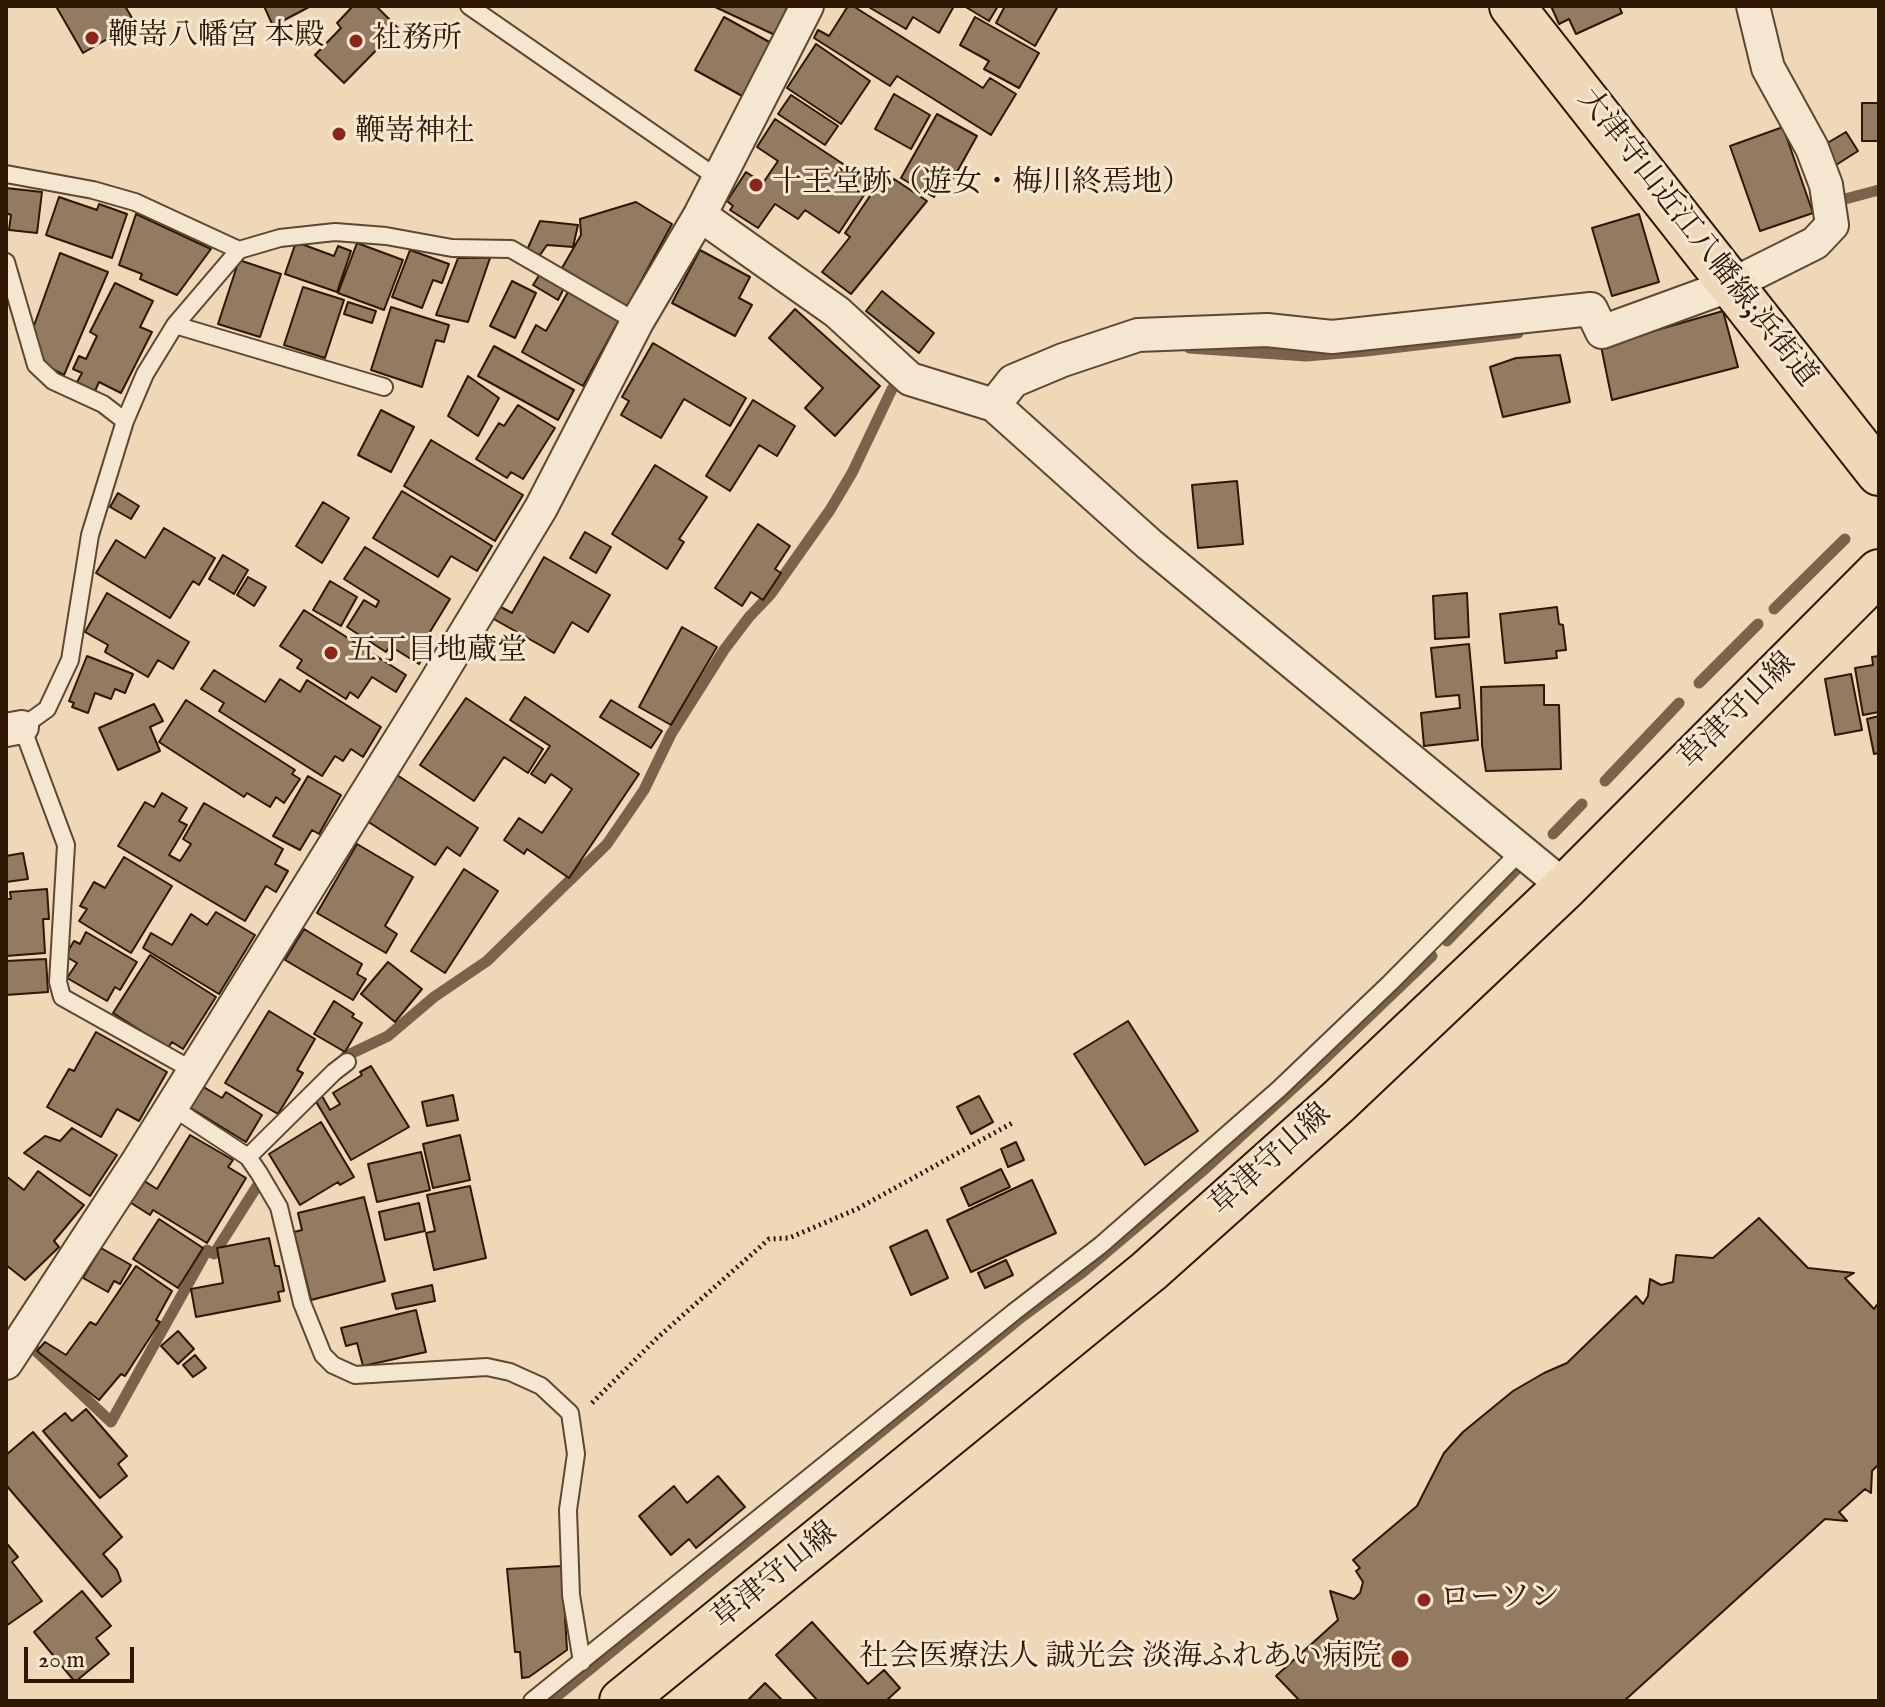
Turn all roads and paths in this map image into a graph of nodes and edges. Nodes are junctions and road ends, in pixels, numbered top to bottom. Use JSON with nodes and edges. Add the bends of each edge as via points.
{"nodes":[{"id":1,"x":469,"y":6,"type":"edge"},
{"id":2,"x":807,"y":6,"type":"edge"},
{"id":3,"x":1512,"y":6,"type":"edge"},
{"id":4,"x":1753,"y":6,"type":"edge"},
{"id":5,"x":6,"y":174,"type":"edge"},
{"id":6,"x":719,"y":179,"type":"junction"},
{"id":7,"x":700,"y":215,"type":"junction"},
{"id":8,"x":239,"y":250,"type":"junction"},
{"id":9,"x":6,"y":262,"type":"edge"},
{"id":10,"x":1731,"y":285,"type":"junction"},
{"id":11,"x":637,"y":322,"type":"junction"},
{"id":12,"x":175,"y":325,"type":"junction"},
{"id":13,"x":384,"y":387,"type":"dead end"},
{"id":14,"x":994,"y":405,"type":"junction"},
{"id":15,"x":125,"y":421,"type":"junction"},
{"id":16,"x":1879,"y":473,"type":"edge"},
{"id":17,"x":1879,"y":572,"type":"edge"},
{"id":18,"x":14,"y":728,"type":"edge"},
{"id":19,"x":1521,"y":851,"type":"junction"},
{"id":20,"x":1565,"y":887,"type":"junction"},
{"id":21,"x":347,"y":1062,"type":"dead end"},
{"id":22,"x":194,"y":1071,"type":"junction"},
{"id":23,"x":172,"y":1107,"type":"junction"},
{"id":24,"x":1014,"y":1122,"type":"dead end"},
{"id":25,"x":248,"y":1157,"type":"junction"},
{"id":26,"x":6,"y":1363,"type":"edge"},
{"id":27,"x":572,"y":1424,"type":"junction"},
{"id":28,"x":582,"y":1662,"type":"junction"},
{"id":29,"x":532,"y":1701,"type":"edge"},
{"id":30,"x":622,"y":1701,"type":"edge"}],
"edges":[{"from":1,"to":6,"type":"lane"},
{"from":2,"to":6,"type":"street"},
{"from":3,"to":10,"type":"main road","name":"大津守山近江八幡線;浜街道"},
{"from":4,"to":10,"type":"street","via":[[1768,68],[1826,185],[1832,225],[1815,243]]},
{"from":5,"to":8,"type":"lane","via":[[135,202]]},
{"from":6,"to":7,"type":"street"},
{"from":7,"to":11,"type":"street"},
{"from":7,"to":14,"type":"street","via":[[837,312],[910,379]]},
{"from":8,"to":11,"type":"lane","via":[[280,238],[335,232],[452,248],[511,249]]},
{"from":8,"to":12,"type":"lane"},
{"from":9,"to":15,"type":"lane","via":[[36,365],[53,381],[103,404]]},
{"from":10,"to":14,"type":"street","via":[[1602,332],[1591,309],[1332,337],[1267,330],[1138,335],[1013,381]]},
{"from":10,"to":16,"type":"main road","name":"大津守山近江八幡線;浜街道"},
{"from":11,"to":22,"type":"street","via":[[541,508]]},
{"from":12,"to":13,"type":"lane"},
{"from":12,"to":15,"type":"lane"},
{"from":14,"to":19,"type":"street","via":[[1149,544]]},
{"from":15,"to":18,"type":"lane","via":[[90,535],[70,660],[47,709]]},
{"from":17,"to":20,"type":"main road","name":"草津守山線"},
{"from":18,"to":22,"type":"lane","via":[[66,845],[58,982],[62,997]]},
{"from":19,"to":20,"type":"street"},
{"from":19,"to":28,"type":"lane","via":[[1279,1089],[1111,1236]]},
{"from":20,"to":30,"type":"main road","name":"草津守山線","via":[[1338,1102],[1149,1271]]},
{"from":21,"to":25,"type":"lane"},
{"from":22,"to":23,"type":"street"},
{"from":23,"to":25,"type":"lane"},
{"from":23,"to":26,"type":"street"},
{"from":24,"to":27,"type":"path","via":[[857,1209],[789,1238],[769,1239],[657,1338]]},
{"from":25,"to":27,"type":"lane","via":[[279,1207],[302,1303],[323,1355],[333,1365],[355,1375],[469,1367],[510,1372],[541,1386],[570,1413]]},
{"from":27,"to":28,"type":"lane","via":[[576,1454],[568,1510],[570,1581]]},
{"from":28,"to":29,"type":"lane"}]}
